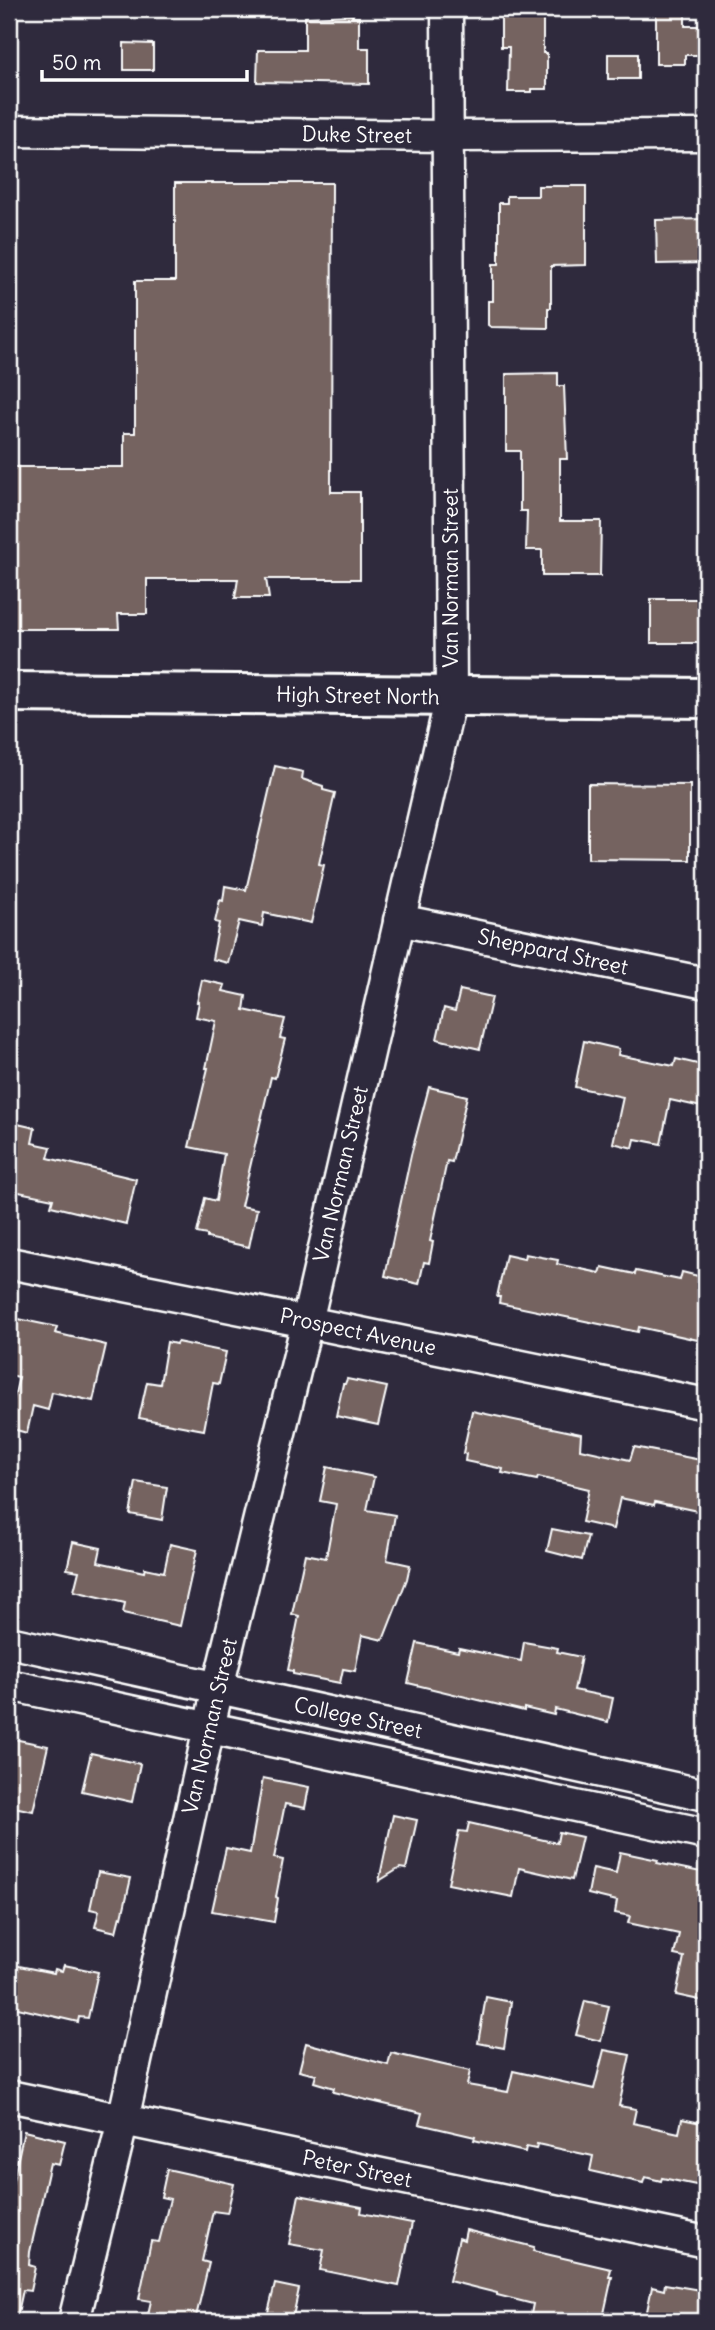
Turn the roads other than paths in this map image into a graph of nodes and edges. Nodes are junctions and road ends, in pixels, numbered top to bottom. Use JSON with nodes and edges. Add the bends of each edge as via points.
{"nodes":[{"id":1,"x":447,"y":9,"type":"edge"},
{"id":2,"x":9,"y":131,"type":"edge"},
{"id":3,"x":447,"y":135,"type":"junction"},
{"id":4,"x":706,"y":135,"type":"edge"},
{"id":5,"x":9,"y":692,"type":"edge"},
{"id":6,"x":451,"y":697,"type":"junction"},
{"id":7,"x":706,"y":698,"type":"edge"},
{"id":8,"x":399,"y":920,"type":"junction"},
{"id":9,"x":706,"y":983,"type":"edge"},
{"id":10,"x":9,"y":1263,"type":"edge"},
{"id":11,"x":307,"y":1322,"type":"junction"},
{"id":12,"x":706,"y":1404,"type":"edge"},
{"id":13,"x":9,"y":1642,"type":"edge"},
{"id":14,"x":9,"y":1685,"type":"edge"},
{"id":15,"x":218,"y":1687,"type":"junction"},
{"id":16,"x":208,"y":1727,"type":"junction"},
{"id":17,"x":706,"y":1795,"type":"edge"},
{"id":18,"x":706,"y":1834,"type":"edge"},
{"id":19,"x":9,"y":2096,"type":"edge"},
{"id":20,"x":123,"y":2120,"type":"junction"},
{"id":21,"x":706,"y":2242,"type":"edge"},
{"id":22,"x":74,"y":2321,"type":"edge"}],
"edges":[{"from":1,"to":3,"type":"street","name":"Van Norman Street"},
{"from":2,"to":3,"type":"street","name":"Duke Street"},
{"from":3,"to":4,"type":"street","name":"Duke Street"},
{"from":3,"to":6,"type":"street","name":"Van Norman Street"},
{"from":5,"to":6,"type":"main road","name":"High Street North"},
{"from":6,"to":7,"type":"main road","name":"High Street North"},
{"from":6,"to":8,"type":"street","name":"Van Norman Street"},
{"from":8,"to":9,"type":"street","name":"Sheppard Street"},
{"from":8,"to":11,"type":"street","name":"Van Norman Street"},
{"from":10,"to":11,"type":"street","name":"Prospect Avenue"},
{"from":11,"to":12,"type":"street","name":"Prospect Avenue"},
{"from":11,"to":15,"type":"street","name":"Van Norman Street"},
{"from":13,"to":15,"type":"street","name":"College Street"},
{"from":14,"to":16,"type":"street","name":"College Street"},
{"from":15,"to":16,"type":"street","name":"Van Norman Street"},
{"from":15,"to":17,"type":"street","name":"College Street"},
{"from":16,"to":18,"type":"street","name":"College Street"},
{"from":16,"to":20,"type":"street","name":"Van Norman Street"},
{"from":19,"to":20,"type":"street","name":"Peter Street"},
{"from":20,"to":21,"type":"street","name":"Peter Street"},
{"from":20,"to":22,"type":"street","name":"Van Norman Street"}]}
